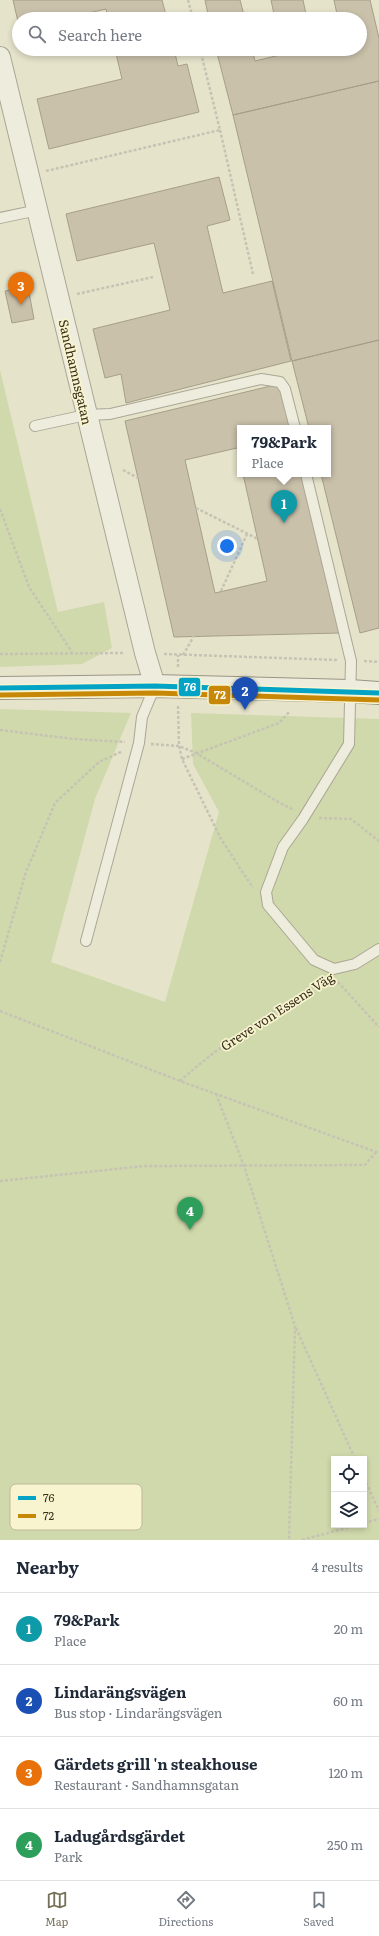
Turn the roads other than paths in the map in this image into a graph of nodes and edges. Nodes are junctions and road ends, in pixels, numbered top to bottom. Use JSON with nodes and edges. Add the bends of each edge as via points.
{"nodes":[{"id":1,"x":0,"y":58,"type":"edge"},
{"id":2,"x":38,"y":210,"type":"junction"},
{"id":3,"x":0,"y":218,"type":"edge"},
{"id":4,"x":86,"y":415,"type":"junction"},
{"id":5,"x":294,"y":425,"type":"edge"},
{"id":6,"x":35,"y":426,"type":"dead end"},
{"id":7,"x":307,"y":477,"type":"edge"},
{"id":8,"x":155,"y":686,"type":"junction"},
{"id":9,"x":0,"y":688,"type":"edge"},
{"id":10,"x":350,"y":691,"type":"junction"},
{"id":11,"x":379,"y":693,"type":"edge"},
{"id":12,"x":86,"y":941,"type":"dead end"},
{"id":13,"x":379,"y":949,"type":"edge"}],
"edges":[{"from":1,"to":2,"type":"street","name":"Sandhamnsgatan"},
{"from":2,"to":3,"type":"lane"},
{"from":2,"to":4,"type":"street","name":"Sandhamnsgatan"},
{"from":4,"to":5,"type":"lane","via":[[110,414],[261,379],[280,382],[285,389]]},
{"from":4,"to":6,"type":"lane"},
{"from":4,"to":8,"type":"street","name":"Sandhamnsgatan"},
{"from":7,"to":10,"type":"lane","via":[[351,661]]},
{"from":8,"to":9,"type":"street"},
{"from":8,"to":10,"type":"street"},
{"from":8,"to":12,"type":"lane","via":[[142,717],[139,742]]},
{"from":10,"to":11,"type":"street"},
{"from":10,"to":13,"type":"lane","via":[[349,744],[283,847],[266,892],[268,905],[314,960],[334,968],[355,964]]}]}
